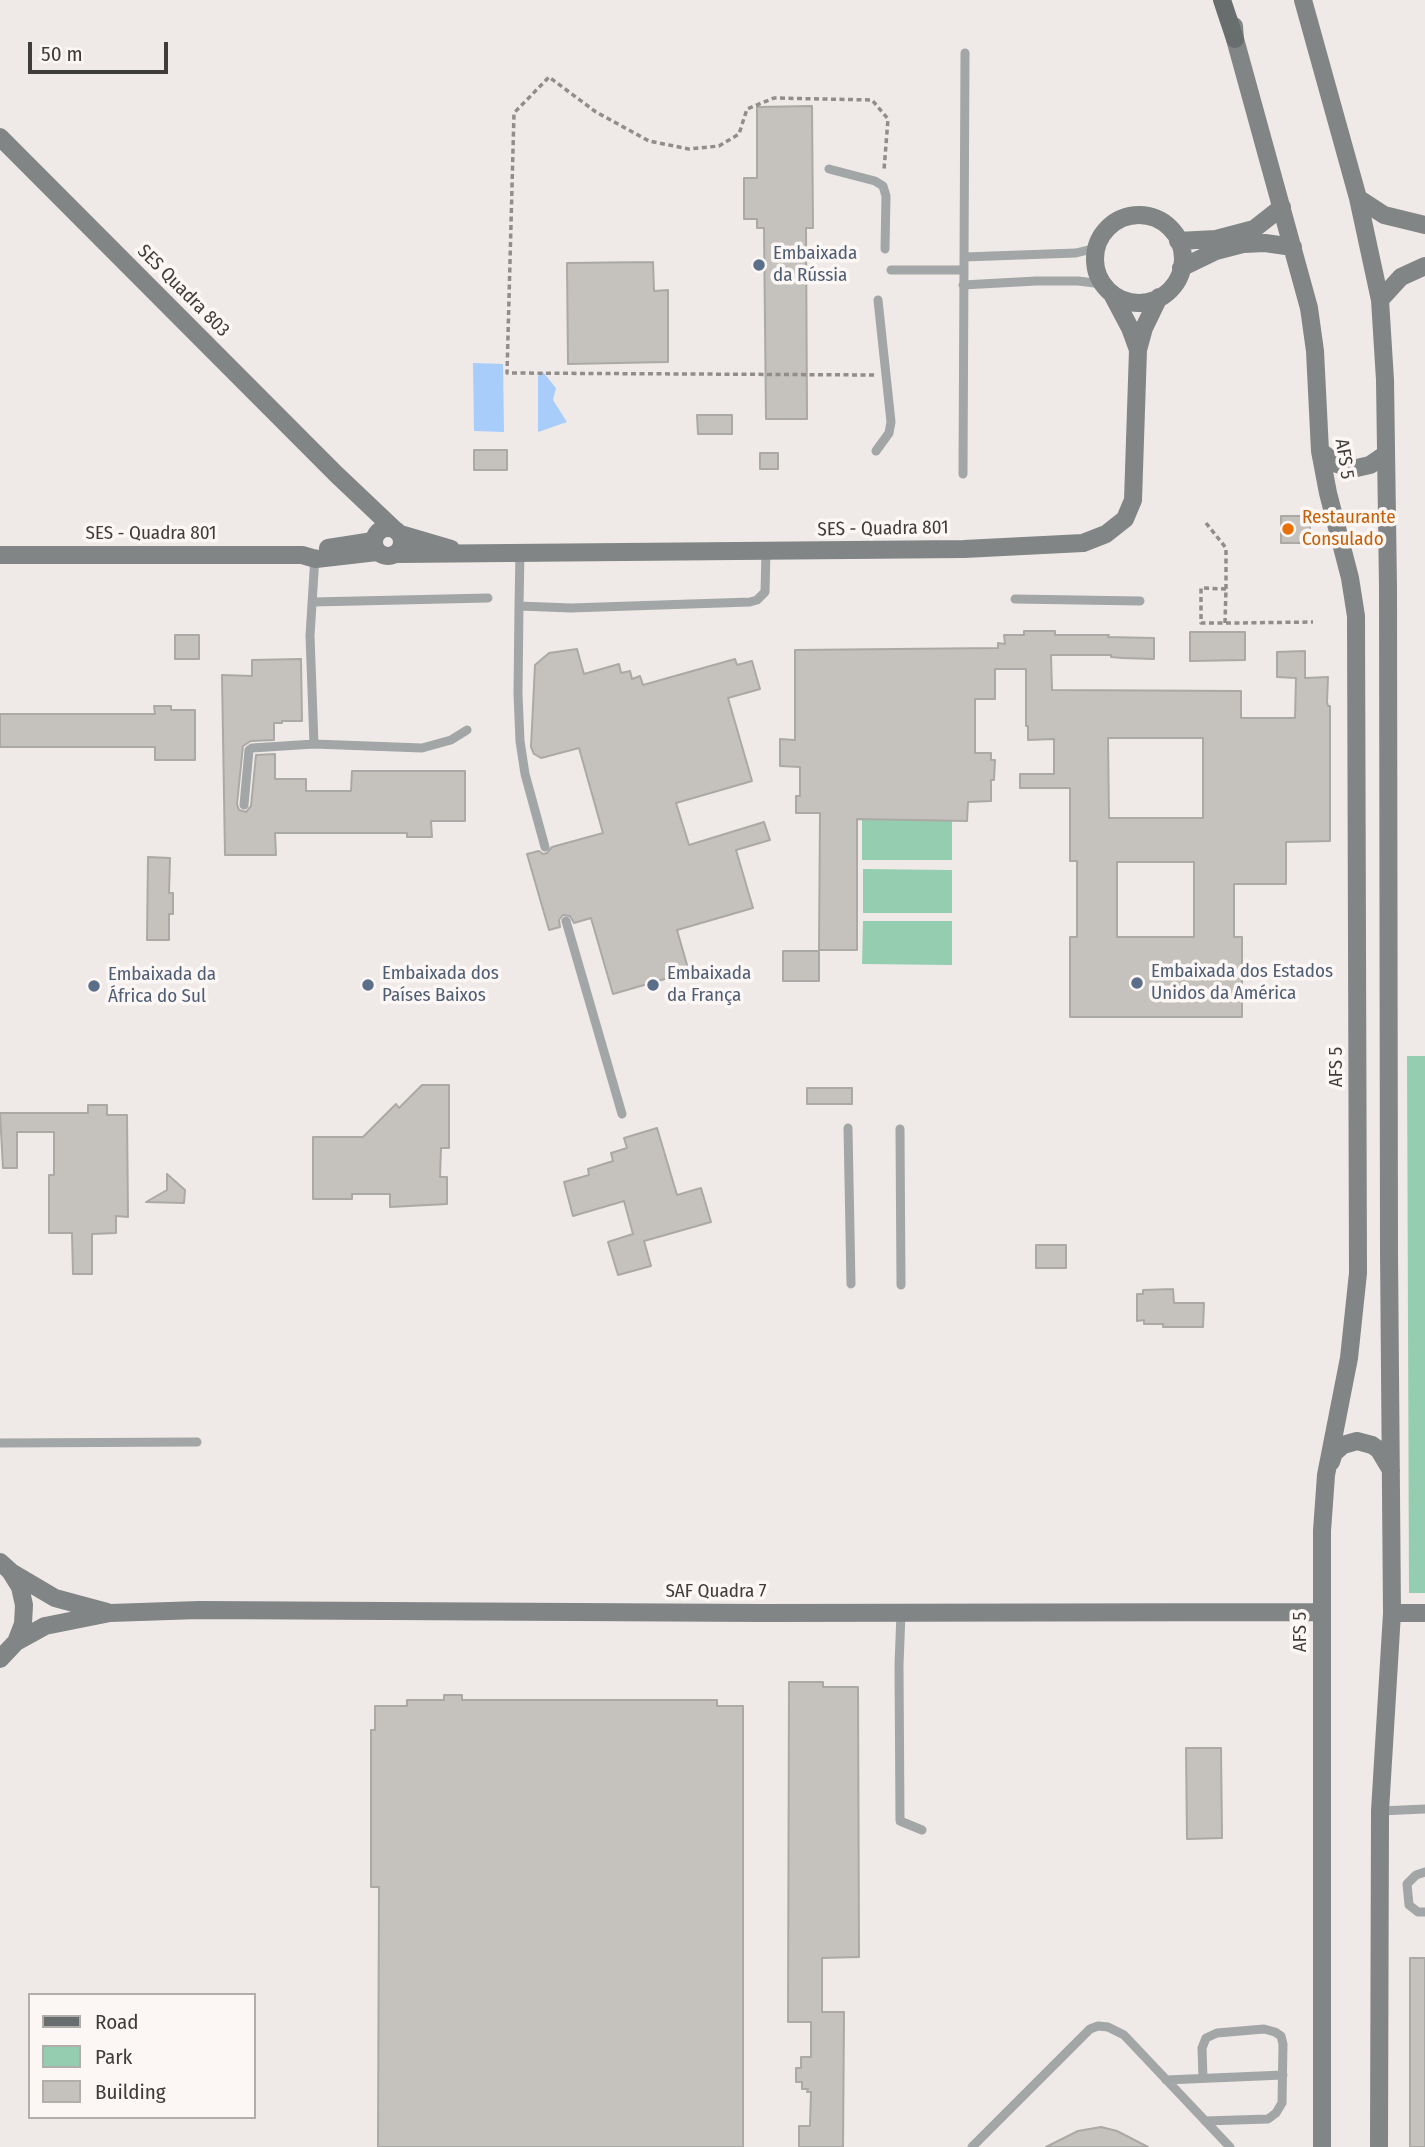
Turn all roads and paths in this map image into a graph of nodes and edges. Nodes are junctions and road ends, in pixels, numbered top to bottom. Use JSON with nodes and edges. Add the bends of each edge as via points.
{"nodes":[{"id":1,"x":1222,"y":0,"type":"edge"},
{"id":2,"x":1231,"y":0,"type":"edge"},
{"id":3,"x":1303,"y":0,"type":"edge"},
{"id":4,"x":1235,"y":39,"type":"junction"},
{"id":5,"x":965,"y":53,"type":"dead end"},
{"id":6,"x":0,"y":137,"type":"edge"},
{"id":7,"x":828,"y":169,"type":"dead end"},
{"id":8,"x":883,"y":186,"type":"junction"},
{"id":9,"x":1358,"y":198,"type":"junction"},
{"id":10,"x":1282,"y":207,"type":"junction"},
{"id":11,"x":1425,"y":225,"type":"edge"},
{"id":12,"x":1178,"y":240,"type":"junction"},
{"id":13,"x":1233,"y":241,"type":"junction"},
{"id":14,"x":1293,"y":247,"type":"junction"},
{"id":15,"x":1096,"y":248,"type":"junction"},
{"id":16,"x":885,"y":249,"type":"dead end"},
{"id":17,"x":964,"y":257,"type":"junction"},
{"id":18,"x":1425,"y":266,"type":"edge"},
{"id":19,"x":1181,"y":268,"type":"junction"},
{"id":20,"x":891,"y":270,"type":"dead end"},
{"id":21,"x":963,"y":270,"type":"junction"},
{"id":22,"x":963,"y":285,"type":"junction"},
{"id":23,"x":1107,"y":289,"type":"junction"},
{"id":24,"x":1159,"y":297,"type":"junction"},
{"id":25,"x":878,"y":300,"type":"dead end"},
{"id":26,"x":1380,"y":300,"type":"junction"},
{"id":27,"x":1138,"y":350,"type":"junction"},
{"id":28,"x":886,"y":375,"type":"junction"},
{"id":29,"x":876,"y":451,"type":"dead end"},
{"id":30,"x":1320,"y":451,"type":"junction"},
{"id":31,"x":1386,"y":454,"type":"junction"},
{"id":32,"x":336,"y":474,"type":"junction"},
{"id":33,"x":963,"y":474,"type":"dead end"},
{"id":34,"x":1206,"y":523,"type":"dead end"},
{"id":35,"x":397,"y":532,"type":"junction"},
{"id":36,"x":375,"y":543,"type":"junction"},
{"id":37,"x":766,"y":551,"type":"junction"},
{"id":38,"x":464,"y":552,"type":"junction"},
{"id":39,"x":520,"y":552,"type":"junction"},
{"id":40,"x":396,"y":554,"type":"junction"},
{"id":41,"x":0,"y":555,"type":"edge"},
{"id":42,"x":311,"y":555,"type":"junction"},
{"id":43,"x":1226,"y":589,"type":"junction"},
{"id":44,"x":488,"y":598,"type":"dead end"},
{"id":45,"x":1015,"y":599,"type":"dead end"},
{"id":46,"x":1140,"y":601,"type":"dead end"},
{"id":47,"x":313,"y":602,"type":"junction"},
{"id":48,"x":519,"y":606,"type":"junction"},
{"id":49,"x":1313,"y":622,"type":"dead end"},
{"id":50,"x":1225,"y":623,"type":"junction"},
{"id":51,"x":1234,"y":623,"type":"junction"},
{"id":52,"x":1235,"y":630,"type":"dead end"},
{"id":53,"x":467,"y":730,"type":"dead end"},
{"id":54,"x":314,"y":744,"type":"junction"},
{"id":55,"x":244,"y":805,"type":"dead end"},
{"id":56,"x":545,"y":847,"type":"dead end"},
{"id":57,"x":566,"y":921,"type":"dead end"},
{"id":58,"x":622,"y":1114,"type":"dead end"},
{"id":59,"x":848,"y":1128,"type":"dead end"},
{"id":60,"x":900,"y":1129,"type":"dead end"},
{"id":61,"x":851,"y":1284,"type":"dead end"},
{"id":62,"x":901,"y":1285,"type":"dead end"},
{"id":63,"x":197,"y":1442,"type":"dead end"},
{"id":64,"x":0,"y":1443,"type":"edge"},
{"id":65,"x":1392,"y":1474,"type":"junction"},
{"id":66,"x":1326,"y":1475,"type":"junction"},
{"id":67,"x":5,"y":1567,"type":"edge"},
{"id":68,"x":1321,"y":1612,"type":"junction"},
{"id":69,"x":110,"y":1613,"type":"junction"},
{"id":70,"x":901,"y":1613,"type":"junction"},
{"id":71,"x":1392,"y":1613,"type":"junction"},
{"id":72,"x":1425,"y":1613,"type":"edge"},
{"id":73,"x":16,"y":1642,"type":"junction"},
{"id":74,"x":0,"y":1660,"type":"edge"},
{"id":75,"x":1425,"y":1809,"type":"edge"},
{"id":76,"x":1380,"y":1811,"type":"junction"},
{"id":77,"x":922,"y":1830,"type":"dead end"},
{"id":78,"x":1425,"y":1872,"type":"edge"},
{"id":79,"x":1425,"y":1912,"type":"edge"},
{"id":80,"x":1283,"y":2075,"type":"junction"},
{"id":81,"x":1203,"y":2078,"type":"junction"},
{"id":82,"x":1167,"y":2080,"type":"junction"},
{"id":83,"x":1205,"y":2121,"type":"junction"},
{"id":84,"x":972,"y":2147,"type":"edge"},
{"id":85,"x":1230,"y":2147,"type":"edge"},
{"id":86,"x":1322,"y":2147,"type":"edge"},
{"id":87,"x":1379,"y":2147,"type":"edge"}],
"edges":[{"from":1,"to":4,"type":"main road"},
{"from":2,"to":4,"type":"main road","name":"AFS 5"},
{"from":3,"to":9,"type":"main road","name":"AFS 5"},
{"from":4,"to":10,"type":"main road","name":"AFS 5"},
{"from":5,"to":17,"type":"lane"},
{"from":6,"to":32,"type":"main road","name":"SES Quadra 803"},
{"from":7,"to":8,"type":"lane"},
{"from":8,"to":16,"type":"lane"},
{"from":8,"to":28,"type":"path","via":[[888,119],[872,100],[774,98],[747,109],[739,134],[719,146],[689,149],[649,141],[596,112],[549,77],[514,113],[507,373]]},
{"from":9,"to":11,"type":"main road","via":[[1384,215]]},
{"from":9,"to":26,"type":"main road","name":"AFS 5"},
{"from":10,"to":13,"type":"main road"},
{"from":10,"to":14,"type":"main road","name":"AFS 5"},
{"from":12,"to":13,"type":"main road"},
{"from":12,"to":15,"type":"main road","via":[[1164,222],[1136,214],[1110,225]]},
{"from":12,"to":19,"type":"main road"},
{"from":13,"to":14,"type":"main road"},
{"from":13,"to":19,"type":"main road"},
{"from":14,"to":30,"type":"main road","name":"AFS 5","via":[[1310,308]]},
{"from":15,"to":17,"type":"lane","via":[[1076,253]]},
{"from":15,"to":23,"type":"main road","via":[[1097,273]]},
{"from":17,"to":21,"type":"lane"},
{"from":18,"to":26,"type":"main road","via":[[1401,277]]},
{"from":19,"to":24,"type":"main road","via":[[1174,285]]},
{"from":20,"to":21,"type":"lane"},
{"from":21,"to":22,"type":"lane"},
{"from":22,"to":23,"type":"lane","via":[[1078,281]]},
{"from":22,"to":33,"type":"lane"},
{"from":23,"to":24,"type":"main road","via":[[1139,303]]},
{"from":23,"to":27,"type":"main road","name":"SES - Quadra 801"},
{"from":24,"to":27,"type":"main road","name":"SES - Quadra 801"},
{"from":25,"to":28,"type":"lane"},
{"from":26,"to":31,"type":"main road","name":"AFS 5"},
{"from":27,"to":37,"type":"main road","name":"SES - Quadra 801","via":[[1133,500],[1125,519],[1106,534],[1083,543],[964,549]]},
{"from":28,"to":29,"type":"lane","via":[[891,422]]},
{"from":30,"to":31,"type":"main road","via":[[1352,470]]},
{"from":30,"to":66,"type":"main road","name":"AFS 5","via":[[1350,578],[1357,671],[1358,1273],[1349,1358]]},
{"from":31,"to":65,"type":"main road","name":"AFS 5"},
{"from":32,"to":35,"type":"main road","name":"SES Quadra 803"},
{"from":32,"to":36,"type":"main road","name":"SES Quadra 803"},
{"from":34,"to":43,"type":"path","via":[[1226,548]]},
{"from":35,"to":36,"type":"main road","via":[[380,529]]},
{"from":35,"to":38,"type":"main road","name":"SES - Quadra 801"},
{"from":35,"to":40,"type":"main road","via":[[402,541]]},
{"from":36,"to":40,"type":"main road","via":[[386,556]]},
{"from":36,"to":42,"type":"main road","name":"SES - Quadra 801"},
{"from":37,"to":39,"type":"main road","name":"SES - Quadra 801"},
{"from":37,"to":48,"type":"lane","via":[[765,592],[750,602]]},
{"from":38,"to":39,"type":"main road","name":"SES - Quadra 801"},
{"from":38,"to":40,"type":"main road","name":"SES - Quadra 801"},
{"from":39,"to":48,"type":"lane"},
{"from":41,"to":42,"type":"main road","name":"SES - Quadra 801"},
{"from":42,"to":47,"type":"lane"},
{"from":43,"to":50,"type":"path"},
{"from":43,"to":50,"type":"path","via":[[1201,588],[1201,623]]},
{"from":44,"to":47,"type":"lane"},
{"from":45,"to":46,"type":"lane"},
{"from":47,"to":54,"type":"lane"},
{"from":48,"to":56,"type":"lane","via":[[520,741],[524,774]]},
{"from":49,"to":51,"type":"path"},
{"from":50,"to":51,"type":"path"},
{"from":51,"to":52,"type":"path"},
{"from":53,"to":54,"type":"lane","via":[[422,748]]},
{"from":54,"to":55,"type":"lane","via":[[249,750]]},
{"from":57,"to":58,"type":"lane"},
{"from":59,"to":61,"type":"lane"},
{"from":60,"to":62,"type":"lane"},
{"from":63,"to":64,"type":"lane"},
{"from":65,"to":66,"type":"main road","via":[[1379,1450],[1357,1441],[1334,1453]]},
{"from":65,"to":71,"type":"main road","name":"AFS 5"},
{"from":66,"to":68,"type":"main road","name":"AFS 5"},
{"from":67,"to":69,"type":"main road","name":"SAF Quadra 7","via":[[55,1598]]},
{"from":67,"to":73,"type":"main road","via":[[20,1587],[24,1605]]},
{"from":68,"to":70,"type":"main road","name":"SAF Quadra 7"},
{"from":68,"to":86,"type":"main road","name":"AFS 5"},
{"from":69,"to":70,"type":"main road","name":"SAF Quadra 7"},
{"from":69,"to":73,"type":"main road","name":"SAF Quadra 7","via":[[45,1626]]},
{"from":70,"to":77,"type":"lane","via":[[900,1821]]},
{"from":71,"to":72,"type":"main road"},
{"from":71,"to":76,"type":"main road","name":"AFS 5"},
{"from":73,"to":74,"type":"main road"},
{"from":75,"to":76,"type":"lane"},
{"from":76,"to":87,"type":"main road","name":"AFS 5"},
{"from":78,"to":79,"type":"lane","via":[[1407,1884],[1409,1905]]},
{"from":80,"to":81,"type":"lane"},
{"from":80,"to":81,"type":"lane","via":[[1280,2036],[1264,2029],[1206,2038]]},
{"from":80,"to":83,"type":"lane","via":[[1282,2103],[1268,2119]]},
{"from":81,"to":82,"type":"lane"},
{"from":82,"to":83,"type":"lane"},
{"from":82,"to":84,"type":"lane","via":[[1124,2035],[1098,2026]]},
{"from":83,"to":85,"type":"lane"}]}
